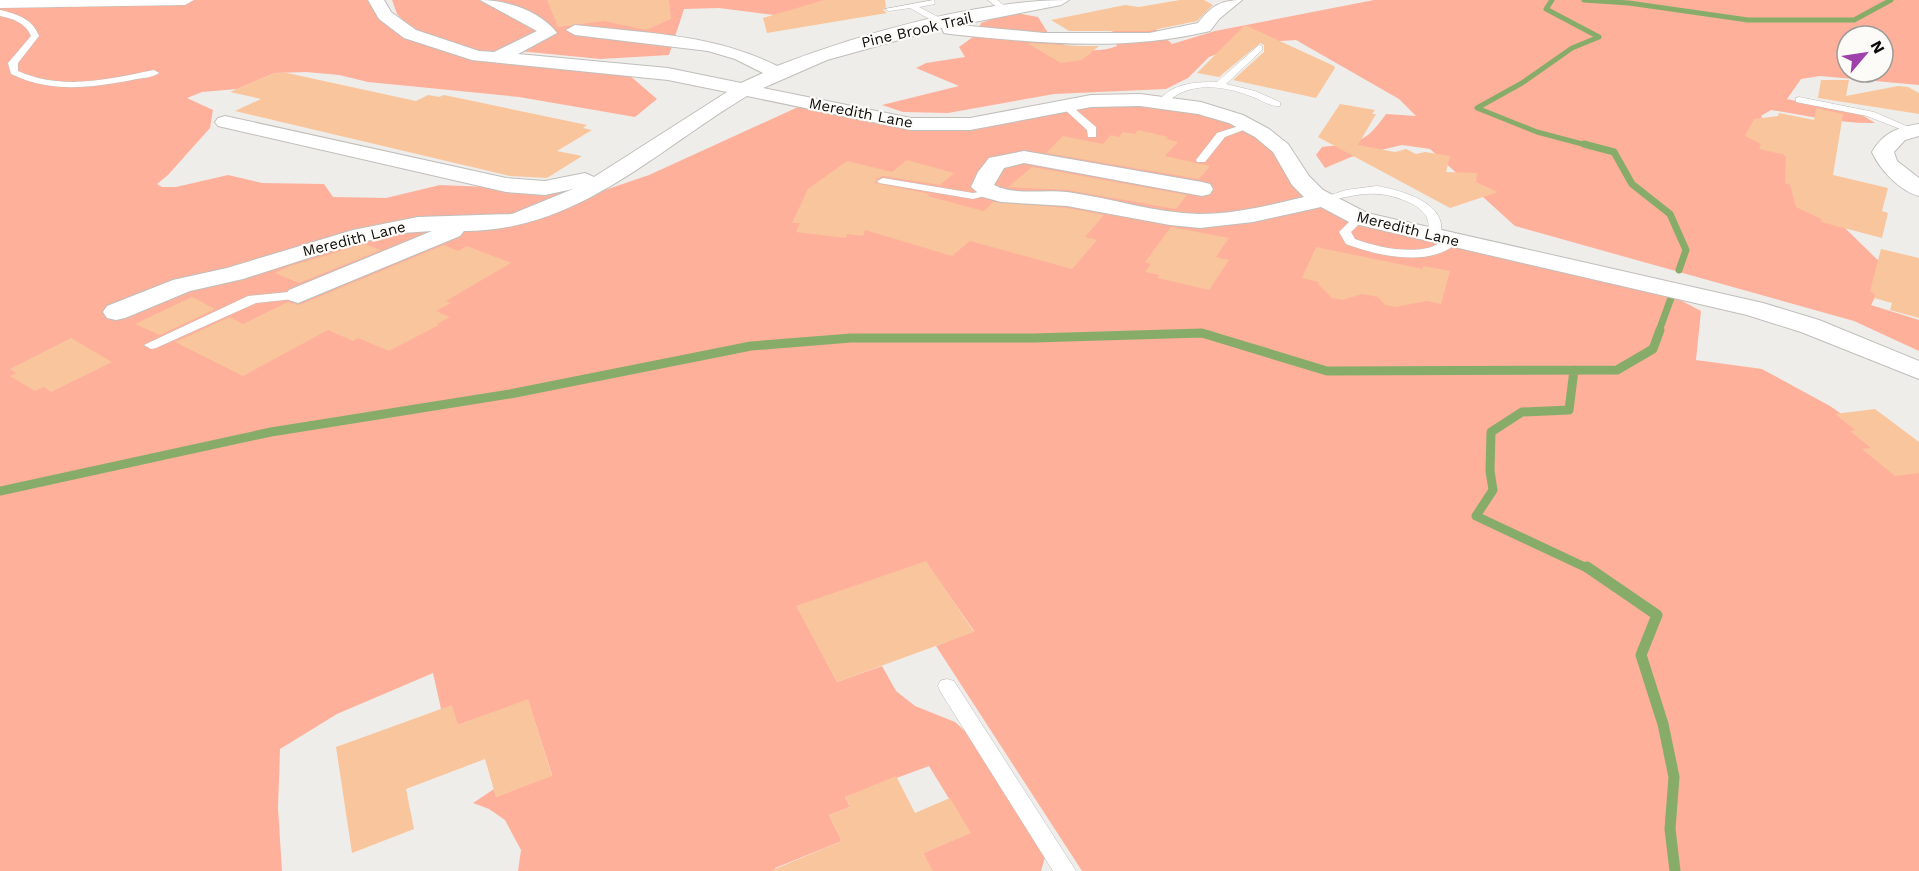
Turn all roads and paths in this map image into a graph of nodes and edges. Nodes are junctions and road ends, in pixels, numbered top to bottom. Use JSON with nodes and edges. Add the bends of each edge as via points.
{"nodes":[{"id":1,"x":185,"y":0,"type":"edge"},
{"id":2,"x":376,"y":0,"type":"edge"},
{"id":3,"x":488,"y":0,"type":"edge"},
{"id":4,"x":1061,"y":0,"type":"edge"},
{"id":5,"x":1234,"y":0,"type":"edge"},
{"id":6,"x":932,"y":2,"type":"dead end"},
{"id":7,"x":0,"y":3,"type":"edge"},
{"id":8,"x":999,"y":5,"type":"edge"},
{"id":9,"x":913,"y":7,"type":"junction"},
{"id":10,"x":890,"y":9,"type":"dead end"},
{"id":11,"x":0,"y":13,"type":"edge"},
{"id":12,"x":938,"y":23,"type":"junction"},
{"id":13,"x":574,"y":30,"type":"dead end"},
{"id":14,"x":1259,"y":48,"type":"dead end"},
{"id":15,"x":496,"y":58,"type":"junction"},
{"id":16,"x":154,"y":73,"type":"dead end"},
{"id":17,"x":778,"y":74,"type":"junction"},
{"id":18,"x":1219,"y":85,"type":"junction"},
{"id":19,"x":746,"y":89,"type":"junction"},
{"id":20,"x":1799,"y":100,"type":"dead end"},
{"id":21,"x":1162,"y":102,"type":"junction"},
{"id":22,"x":1277,"y":104,"type":"dead end"},
{"id":23,"x":1065,"y":105,"type":"junction"},
{"id":24,"x":225,"y":122,"type":"dead end"},
{"id":25,"x":1249,"y":126,"type":"junction"},
{"id":26,"x":1916,"y":131,"type":"edge"},
{"id":27,"x":1092,"y":135,"type":"dead end"},
{"id":28,"x":1201,"y":160,"type":"dead end"},
{"id":29,"x":614,"y":172,"type":"junction"},
{"id":30,"x":883,"y":181,"type":"dead end"},
{"id":31,"x":1202,"y":189,"type":"dead end"},
{"id":32,"x":1919,"y":189,"type":"edge"},
{"id":33,"x":990,"y":193,"type":"junction"},
{"id":34,"x":1321,"y":200,"type":"junction"},
{"id":35,"x":468,"y":224,"type":"junction"},
{"id":36,"x":1445,"y":238,"type":"junction"},
{"id":37,"x":298,"y":295,"type":"joint"},
{"id":38,"x":116,"y":312,"type":"dead end"},
{"id":39,"x":151,"y":345,"type":"dead end"},
{"id":40,"x":1919,"y":371,"type":"edge"},
{"id":41,"x":947,"y":686,"type":"dead end"},
{"id":42,"x":1065,"y":871,"type":"edge"}],
"edges":[{"from":1,"to":7,"type":"street"},
{"from":2,"to":15,"type":"street","name":"Meredith Lane","via":[[385,15],[410,34],[449,48]]},
{"from":3,"to":15,"type":"street","via":[[541,25],[548,33]]},
{"from":4,"to":8,"type":"street","name":"Pine Brook Trail"},
{"from":5,"to":12,"type":"street","via":[[1204,27],[1149,38],[991,34],[952,29]]},
{"from":6,"to":9,"type":"lane"},
{"from":8,"to":12,"type":"street","name":"Pine Brook Trail"},
{"from":9,"to":10,"type":"lane"},
{"from":9,"to":12,"type":"lane"},
{"from":11,"to":16,"type":"lane","via":[[15,16],[32,28],[35,36],[13,63],[14,72],[25,78],[69,87]]},
{"from":12,"to":17,"type":"street","name":"Pine Brook Trail","via":[[828,52]]},
{"from":13,"to":17,"type":"street","via":[[709,46],[741,55]]},
{"from":14,"to":18,"type":"lane"},
{"from":15,"to":19,"type":"street","name":"Meredith Lane","via":[[668,74]]},
{"from":17,"to":19,"type":"street","name":"Pine Brook Trail"},
{"from":18,"to":21,"type":"lane","via":[[1189,85],[1172,90]]},
{"from":18,"to":22,"type":"lane"},
{"from":19,"to":23,"type":"street","name":"Meredith Lane","via":[[889,120],[936,125],[982,123]]},
{"from":19,"to":29,"type":"street","name":"Meredith Lane"},
{"from":20,"to":26,"type":"lane","via":[[1870,114]]},
{"from":21,"to":23,"type":"street","name":"Meredith Lane","via":[[1124,100]]},
{"from":21,"to":25,"type":"street","name":"Meredith Lane","via":[[1219,113]]},
{"from":23,"to":27,"type":"lane","via":[[1092,129]]},
{"from":24,"to":29,"type":"street","via":[[506,185],[545,188]]},
{"from":25,"to":28,"type":"lane","via":[[1221,135]]},
{"from":25,"to":34,"type":"street","name":"Meredith Lane","via":[[1281,148],[1300,180]]},
{"from":26,"to":32,"type":"street","via":[[1898,135],[1883,152],[1888,164]]},
{"from":29,"to":35,"type":"street","name":"Meredith Lane","via":[[574,199],[552,208],[511,222]]},
{"from":30,"to":33,"type":"lane","via":[[973,196]]},
{"from":31,"to":33,"type":"street","via":[[1024,157],[1005,158],[990,167],[982,188]]},
{"from":33,"to":34,"type":"street","via":[[1066,199],[1186,221],[1219,219]]},
{"from":34,"to":36,"type":"street","name":"Meredith Lane","via":[[1359,218]]},
{"from":34,"to":36,"type":"lane","via":[[1375,188],[1391,190],[1424,205]]},
{"from":35,"to":37,"type":"street"},
{"from":35,"to":38,"type":"street","name":"Meredith Lane","via":[[403,226],[358,236],[239,273],[182,285]]},
{"from":36,"to":40,"type":"street","name":"Meredith Lane","via":[[1687,291],[1810,326]]},
{"from":37,"to":39,"type":"lane","via":[[253,299]]},
{"from":41,"to":42,"type":"lane"}]}
